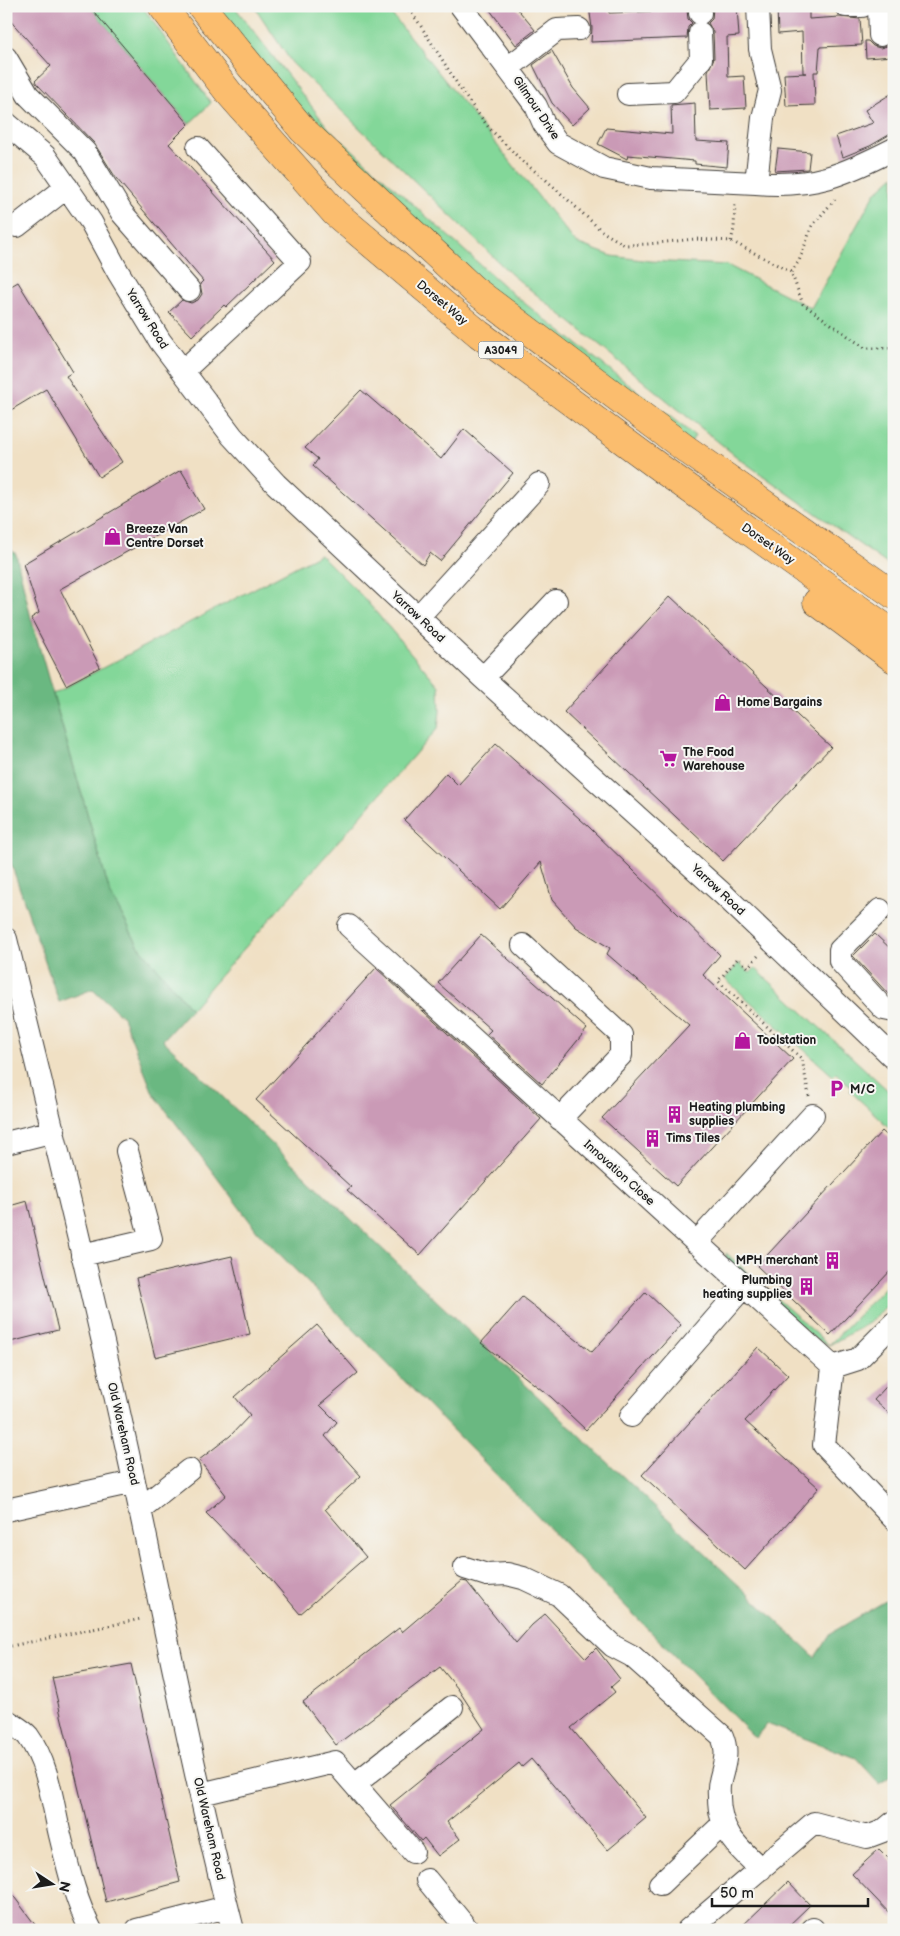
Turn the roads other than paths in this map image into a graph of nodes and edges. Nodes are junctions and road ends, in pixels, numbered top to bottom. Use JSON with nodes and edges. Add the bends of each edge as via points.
{"nodes":[{"id":1,"x":162,"y":6,"type":"edge"},
{"id":2,"x":201,"y":6,"type":"edge"},
{"id":3,"x":461,"y":6,"type":"edge"},
{"id":4,"x":758,"y":6,"type":"edge"},
{"id":5,"x":846,"y":6,"type":"edge"},
{"id":6,"x":862,"y":6,"type":"edge"},
{"id":7,"x":879,"y":6,"type":"edge"},
{"id":8,"x":700,"y":17,"type":"edge"},
{"id":9,"x":579,"y":28,"type":"dead end"},
{"id":10,"x":880,"y":35,"type":"dead end"},
{"id":11,"x":6,"y":58,"type":"edge"},
{"id":12,"x":508,"y":68,"type":"junction"},
{"id":13,"x":628,"y":94,"type":"dead end"},
{"id":14,"x":6,"y":124,"type":"edge"},
{"id":15,"x":198,"y":148,"type":"dead end"},
{"id":16,"x":894,"y":149,"type":"edge"},
{"id":17,"x":746,"y":182,"type":"junction"},
{"id":18,"x":67,"y":187,"type":"junction"},
{"id":19,"x":17,"y":226,"type":"dead end"},
{"id":20,"x":188,"y":290,"type":"dead end"},
{"id":21,"x":453,"y":312,"type":"junction"},
{"id":22,"x":183,"y":371,"type":"junction"},
{"id":23,"x":539,"y":484,"type":"dead end"},
{"id":24,"x":894,"y":595,"type":"edge"},
{"id":25,"x":556,"y":601,"type":"dead end"},
{"id":26,"x":418,"y":617,"type":"junction"},
{"id":27,"x":894,"y":634,"type":"edge"},
{"id":28,"x":894,"y":659,"type":"edge"},
{"id":29,"x":483,"y":678,"type":"junction"},
{"id":30,"x":880,"y":910,"type":"dead end"},
{"id":31,"x":349,"y":926,"type":"dead end"},
{"id":32,"x":6,"y":939,"type":"edge"},
{"id":33,"x":523,"y":945,"type":"dead end"},
{"id":34,"x":894,"y":1011,"type":"edge"},
{"id":35,"x":894,"y":1058,"type":"edge"},
{"id":36,"x":812,"y":1115,"type":"road end"},
{"id":37,"x":560,"y":1119,"type":"junction"},
{"id":38,"x":54,"y":1131,"type":"junction"},
{"id":39,"x":6,"y":1143,"type":"edge"},
{"id":40,"x":127,"y":1151,"type":"dead end"},
{"id":41,"x":696,"y":1243,"type":"junction"},
{"id":42,"x":82,"y":1255,"type":"junction"},
{"id":43,"x":744,"y":1286,"type":"junction"},
{"id":44,"x":894,"y":1323,"type":"edge"},
{"id":45,"x":833,"y":1367,"type":"junction"},
{"id":46,"x":631,"y":1416,"type":"dead end"},
{"id":47,"x":189,"y":1470,"type":"dead end"},
{"id":48,"x":134,"y":1482,"type":"junction"},
{"id":49,"x":6,"y":1510,"type":"edge"},
{"id":50,"x":140,"y":1510,"type":"junction"},
{"id":51,"x":894,"y":1519,"type":"edge"},
{"id":52,"x":466,"y":1568,"type":"dead end"},
{"id":53,"x":452,"y":1707,"type":"dead end"},
{"id":54,"x":6,"y":1720,"type":"edge"},
{"id":55,"x":355,"y":1784,"type":"junction"},
{"id":56,"x":201,"y":1794,"type":"junction"},
{"id":57,"x":894,"y":1822,"type":"edge"},
{"id":58,"x":723,"y":1824,"type":"junction"},
{"id":59,"x":413,"y":1852,"type":"dead end"},
{"id":60,"x":761,"y":1869,"type":"junction"},
{"id":61,"x":426,"y":1880,"type":"dead end"},
{"id":62,"x":660,"y":1884,"type":"dead end"},
{"id":63,"x":227,"y":1907,"type":"junction"},
{"id":64,"x":91,"y":1930,"type":"edge"},
{"id":65,"x":137,"y":1930,"type":"edge"},
{"id":66,"x":233,"y":1930,"type":"edge"},
{"id":67,"x":468,"y":1930,"type":"edge"},
{"id":68,"x":688,"y":1930,"type":"edge"}],
"edges":[{"from":1,"to":21,"type":"highway","name":"Dorset Way","number":"A3049","via":[[228,93],[335,213]]},
{"from":2,"to":24,"type":"highway","number":"A3049","via":[[303,130],[474,289],[686,449]]},
{"from":3,"to":12,"type":"street","name":"Gilmour Drive"},
{"from":4,"to":17,"type":"street","via":[[760,49],[770,90]]},
{"from":5,"to":6,"type":"street"},
{"from":7,"to":10,"type":"street"},
{"from":8,"to":13,"type":"street","via":[[701,59],[674,92]]},
{"from":9,"to":12,"type":"street","via":[[557,30]]},
{"from":11,"to":20,"type":"street","via":[[28,95],[85,152],[122,213]]},
{"from":12,"to":17,"type":"street","name":"Gilmour Drive","via":[[558,143],[604,168],[651,178]]},
{"from":14,"to":18,"type":"street","name":"Yarrow Road","via":[[46,156]]},
{"from":15,"to":22,"type":"street","via":[[300,262]]},
{"from":16,"to":17,"type":"street","name":"Gilmour Drive","via":[[843,174],[804,184]]},
{"from":18,"to":19,"type":"street"},
{"from":18,"to":22,"type":"street","name":"Yarrow Road","via":[[160,341]]},
{"from":21,"to":27,"type":"highway","name":"Dorset Way","number":"A3049","via":[[663,470]]},
{"from":21,"to":28,"type":"highway","via":[[482,349],[550,404]]},
{"from":22,"to":26,"type":"street","name":"Yarrow Road","via":[[204,402],[276,484]]},
{"from":23,"to":26,"type":"street"},
{"from":25,"to":29,"type":"street"},
{"from":26,"to":29,"type":"street","name":"Yarrow Road"},
{"from":29,"to":35,"type":"street","name":"Yarrow Road","via":[[724,895]]},
{"from":30,"to":34,"type":"street","via":[[840,950],[840,961],[884,1009]]},
{"from":31,"to":37,"type":"street","name":"Innovation Close"},
{"from":32,"to":38,"type":"street","name":"Old Wareham Road"},
{"from":33,"to":37,"type":"street","via":[[622,1035],[621,1055]]},
{"from":36,"to":41,"type":"street"},
{"from":37,"to":41,"type":"street","name":"Innovation Close"},
{"from":38,"to":39,"type":"street"},
{"from":38,"to":42,"type":"street","name":"Old Wareham Road"},
{"from":40,"to":42,"type":"street","via":[[151,1239]]},
{"from":41,"to":43,"type":"street","name":"Innovation Close"},
{"from":42,"to":48,"type":"street","name":"Old Wareham Road"},
{"from":43,"to":45,"type":"street","name":"Innovation Close"},
{"from":43,"to":46,"type":"street"},
{"from":44,"to":45,"type":"street","via":[[858,1359]]},
{"from":45,"to":51,"type":"street","via":[[824,1445]]},
{"from":47,"to":50,"type":"street"},
{"from":48,"to":49,"type":"street"},
{"from":48,"to":50,"type":"street","name":"Old Wareham Road"},
{"from":50,"to":56,"type":"street","name":"Old Wareham Road"},
{"from":52,"to":58,"type":"street","via":[[487,1575],[507,1574],[523,1578],[559,1595],[613,1646],[632,1656],[722,1736],[726,1747],[719,1784],[719,1810]]},
{"from":53,"to":55,"type":"street"},
{"from":54,"to":64,"type":"street","via":[[27,1735],[40,1760],[52,1793],[59,1833],[80,1909]]},
{"from":55,"to":56,"type":"street","via":[[335,1762]]},
{"from":55,"to":59,"type":"street"},
{"from":56,"to":63,"type":"street","name":"Old Wareham Road"},
{"from":57,"to":60,"type":"street","via":[[883,1831],[867,1837],[814,1823]]},
{"from":58,"to":60,"type":"street","via":[[729,1836]]},
{"from":58,"to":62,"type":"street"},
{"from":60,"to":68,"type":"street"},
{"from":61,"to":67,"type":"street"},
{"from":63,"to":65,"type":"street"},
{"from":63,"to":66,"type":"street","name":"Old Wareham Road"}]}
